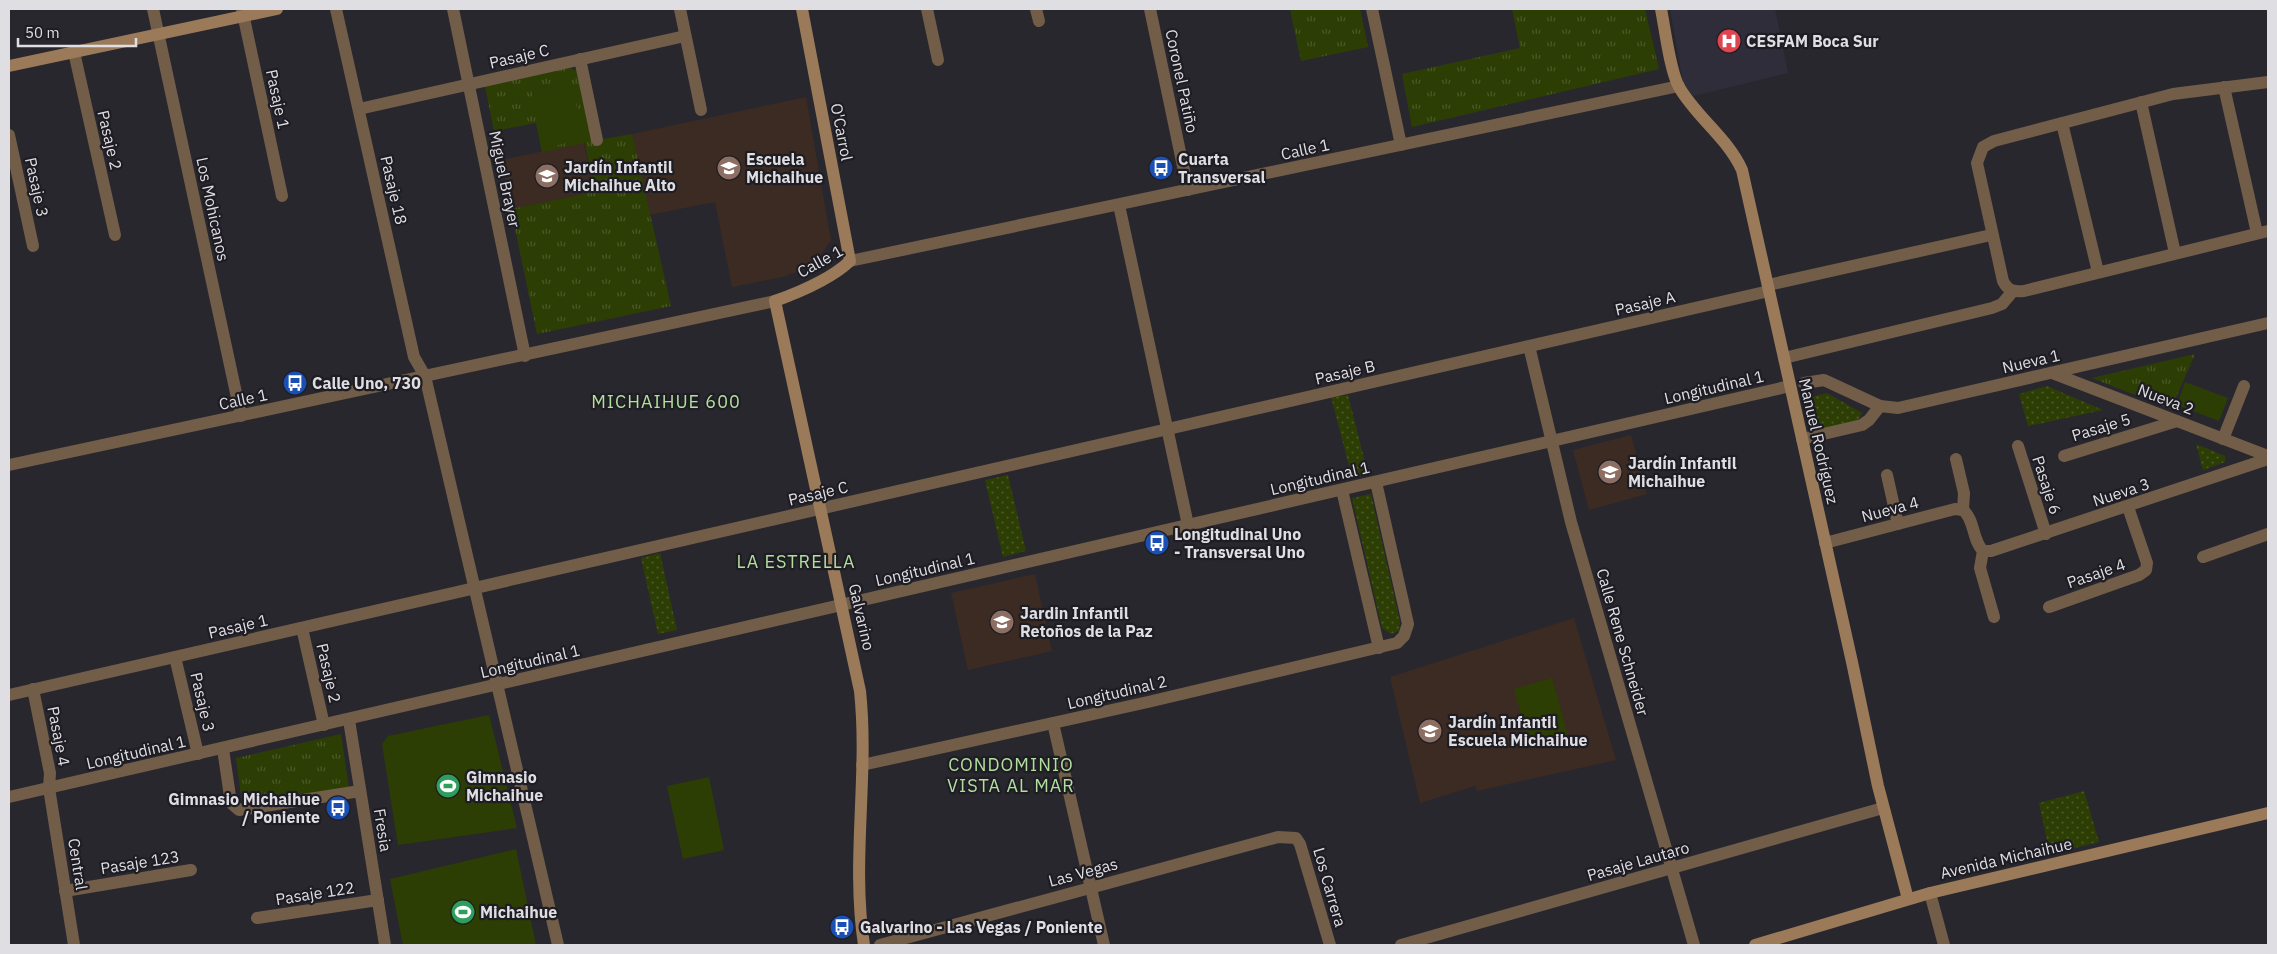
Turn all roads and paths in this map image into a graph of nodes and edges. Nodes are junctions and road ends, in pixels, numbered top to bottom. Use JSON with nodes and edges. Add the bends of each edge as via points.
{"nodes":[{"id":1,"x":153,"y":9,"type":"edge"},
{"id":2,"x":277,"y":9,"type":"edge"},
{"id":3,"x":336,"y":9,"type":"edge"},
{"id":4,"x":453,"y":9,"type":"edge"},
{"id":5,"x":680,"y":9,"type":"edge"},
{"id":6,"x":802,"y":9,"type":"edge"},
{"id":7,"x":927,"y":9,"type":"edge"},
{"id":8,"x":1150,"y":9,"type":"edge"},
{"id":9,"x":1372,"y":9,"type":"edge"},
{"id":10,"x":1661,"y":9,"type":"edge"},
{"id":11,"x":243,"y":12,"type":"edge"},
{"id":12,"x":158,"y":34,"type":"junction"},
{"id":13,"x":685,"y":36,"type":"junction"},
{"id":14,"x":74,"y":52,"type":"junction"},
{"id":15,"x":580,"y":59,"type":"junction"},
{"id":16,"x":938,"y":60,"type":"dead end"},
{"id":17,"x":9,"y":66,"type":"edge"},
{"id":18,"x":2268,"y":82,"type":"edge"},
{"id":19,"x":468,"y":84,"type":"junction"},
{"id":20,"x":1678,"y":86,"type":"junction"},
{"id":21,"x":2224,"y":87,"type":"junction"},
{"id":22,"x":2141,"y":102,"type":"junction"},
{"id":23,"x":359,"y":108,"type":"junction"},
{"id":24,"x":700,"y":110,"type":"dead end"},
{"id":25,"x":2062,"y":123,"type":"junction"},
{"id":26,"x":9,"y":135,"type":"edge"},
{"id":27,"x":597,"y":140,"type":"dead end"},
{"id":28,"x":1401,"y":145,"type":"junction"},
{"id":29,"x":1188,"y":190,"type":"junction"},
{"id":30,"x":282,"y":196,"type":"dead end"},
{"id":31,"x":1120,"y":204,"type":"junction"},
{"id":32,"x":2263,"y":232,"type":"edge"},
{"id":33,"x":115,"y":234,"type":"dead end"},
{"id":34,"x":1991,"y":235,"type":"junction"},
{"id":35,"x":33,"y":246,"type":"dead end"},
{"id":36,"x":2176,"y":253,"type":"junction"},
{"id":37,"x":850,"y":261,"type":"junction"},
{"id":38,"x":2098,"y":272,"type":"junction"},
{"id":39,"x":1769,"y":288,"type":"junction"},
{"id":40,"x":2013,"y":291,"type":"junction"},
{"id":41,"x":776,"y":301,"type":"junction"},
{"id":42,"x":2268,"y":323,"type":"edge"},
{"id":43,"x":1529,"y":346,"type":"junction"},
{"id":44,"x":525,"y":356,"type":"junction"},
{"id":45,"x":1784,"y":358,"type":"junction"},
{"id":46,"x":2052,"y":373,"type":"junction"},
{"id":47,"x":426,"y":376,"type":"junction"},
{"id":48,"x":1804,"y":383,"type":"dead end"},
{"id":49,"x":1790,"y":386,"type":"junction"},
{"id":50,"x":2244,"y":386,"type":"dead end"},
{"id":51,"x":1880,"y":406,"type":"junction"},
{"id":52,"x":241,"y":416,"type":"junction"},
{"id":53,"x":2177,"y":421,"type":"junction"},
{"id":54,"x":1168,"y":429,"type":"junction"},
{"id":55,"x":2223,"y":438,"type":"junction"},
{"id":56,"x":1802,"y":439,"type":"junction"},
{"id":57,"x":1550,"y":441,"type":"junction"},
{"id":58,"x":2018,"y":446,"type":"dead end"},
{"id":59,"x":2064,"y":456,"type":"dead end"},
{"id":60,"x":2268,"y":458,"type":"edge"},
{"id":61,"x":1956,"y":459,"type":"dead end"},
{"id":62,"x":9,"y":465,"type":"edge"},
{"id":63,"x":1887,"y":475,"type":"dead end"},
{"id":64,"x":1376,"y":482,"type":"junction"},
{"id":65,"x":1342,"y":490,"type":"junction"},
{"id":66,"x":2128,"y":507,"type":"junction"},
{"id":67,"x":821,"y":509,"type":"junction"},
{"id":68,"x":1963,"y":510,"type":"junction"},
{"id":69,"x":1898,"y":524,"type":"junction"},
{"id":70,"x":1188,"y":525,"type":"junction"},
{"id":71,"x":2046,"y":534,"type":"junction"},
{"id":72,"x":2268,"y":534,"type":"edge"},
{"id":73,"x":1825,"y":543,"type":"junction"},
{"id":74,"x":1983,"y":552,"type":"junction"},
{"id":75,"x":2203,"y":557,"type":"dead end"},
{"id":76,"x":476,"y":588,"type":"junction"},
{"id":77,"x":843,"y":605,"type":"junction"},
{"id":78,"x":2050,"y":607,"type":"dead end"},
{"id":79,"x":1994,"y":617,"type":"dead end"},
{"id":80,"x":302,"y":628,"type":"junction"},
{"id":81,"x":1379,"y":648,"type":"junction"},
{"id":82,"x":175,"y":657,"type":"junction"},
{"id":83,"x":498,"y":685,"type":"junction"},
{"id":84,"x":33,"y":689,"type":"junction"},
{"id":85,"x":9,"y":695,"type":"edge"},
{"id":86,"x":349,"y":720,"type":"junction"},
{"id":87,"x":1053,"y":723,"type":"junction"},
{"id":88,"x":324,"y":725,"type":"junction"},
{"id":89,"x":223,"y":749,"type":"junction"},
{"id":90,"x":198,"y":754,"type":"junction"},
{"id":91,"x":862,"y":765,"type":"junction"},
{"id":92,"x":50,"y":788,"type":"junction"},
{"id":93,"x":360,"y":791,"type":"junction"},
{"id":94,"x":9,"y":797,"type":"edge"},
{"id":95,"x":1883,"y":808,"type":"junction"},
{"id":96,"x":2268,"y":814,"type":"edge"},
{"id":97,"x":1296,"y":838,"type":"joint"},
{"id":98,"x":1671,"y":868,"type":"junction"},
{"id":99,"x":190,"y":870,"type":"dead end"},
{"id":100,"x":1091,"y":887,"type":"junction"},
{"id":101,"x":66,"y":891,"type":"junction"},
{"id":102,"x":1930,"y":893,"type":"junction"},
{"id":103,"x":1908,"y":899,"type":"junction"},
{"id":104,"x":378,"y":900,"type":"junction"},
{"id":105,"x":257,"y":918,"type":"dead end"},
{"id":106,"x":74,"y":945,"type":"edge"},
{"id":107,"x":385,"y":945,"type":"edge"},
{"id":108,"x":558,"y":945,"type":"edge"},
{"id":109,"x":864,"y":945,"type":"edge"},
{"id":110,"x":880,"y":945,"type":"edge"},
{"id":111,"x":1104,"y":945,"type":"edge"},
{"id":112,"x":1330,"y":945,"type":"edge"},
{"id":113,"x":1401,"y":945,"type":"edge"},
{"id":114,"x":1694,"y":945,"type":"edge"},
{"id":115,"x":1755,"y":945,"type":"edge"},
{"id":116,"x":1944,"y":945,"type":"edge"}],
"edges":[{"from":1,"to":12,"type":"street","name":"Los Mohicanos"},
{"from":2,"to":11,"type":"street"},
{"from":3,"to":23,"type":"street","name":"Pasaje 18"},
{"from":4,"to":19,"type":"street","name":"Miguel Brayer"},
{"from":5,"to":13,"type":"street"},
{"from":6,"to":37,"type":"street","name":"O'Carrol"},
{"from":7,"to":16,"type":"street"},
{"from":8,"to":29,"type":"street","name":"Coronel Patiño"},
{"from":9,"to":28,"type":"street"},
{"from":10,"to":20,"type":"street","name":"Manuel Rodríguez"},
{"from":11,"to":12,"type":"street"},
{"from":11,"to":30,"type":"street","name":"Pasaje 1"},
{"from":12,"to":14,"type":"street"},
{"from":12,"to":52,"type":"street","name":"Los Mohicanos"},
{"from":13,"to":15,"type":"street","name":"Pasaje C"},
{"from":13,"to":24,"type":"street"},
{"from":14,"to":17,"type":"street"},
{"from":14,"to":33,"type":"street","name":"Pasaje 2"},
{"from":15,"to":19,"type":"street","name":"Pasaje C"},
{"from":15,"to":27,"type":"street"},
{"from":18,"to":21,"type":"street"},
{"from":19,"to":23,"type":"street","name":"Pasaje C"},
{"from":19,"to":44,"type":"street","name":"Miguel Brayer"},
{"from":20,"to":28,"type":"street","name":"Calle 1"},
{"from":20,"to":39,"type":"street","name":"Manuel Rodríguez","via":[[1730,147],[1742,170]]},
{"from":21,"to":22,"type":"street"},
{"from":21,"to":32,"type":"street"},
{"from":22,"to":25,"type":"street"},
{"from":22,"to":36,"type":"street"},
{"from":23,"to":47,"type":"street","name":"Pasaje 18","via":[[414,357]]},
{"from":25,"to":34,"type":"street","via":[[1994,141],[1979,153],[1977,163]]},
{"from":25,"to":38,"type":"street"},
{"from":26,"to":35,"type":"street","name":"Pasaje 3"},
{"from":28,"to":29,"type":"street","name":"Calle 1"},
{"from":29,"to":31,"type":"street","name":"Calle 1"},
{"from":31,"to":37,"type":"street","name":"Calle 1"},
{"from":31,"to":54,"type":"street"},
{"from":32,"to":36,"type":"street"},
{"from":34,"to":39,"type":"street","name":"Pasaje A"},
{"from":34,"to":40,"type":"street","via":[[2004,282]]},
{"from":36,"to":38,"type":"street"},
{"from":37,"to":41,"type":"street","name":"Calle 1","via":[[793,295]]},
{"from":38,"to":40,"type":"street","via":[[2024,292]]},
{"from":39,"to":43,"type":"street","name":"Pasaje A"},
{"from":39,"to":45,"type":"street","name":"Manuel Rodríguez"},
{"from":40,"to":45,"type":"street","via":[[2002,304],[1992,308]]},
{"from":41,"to":44,"type":"street","name":"Calle 1"},
{"from":41,"to":67,"type":"street","name":"Galvarino"},
{"from":42,"to":46,"type":"street","name":"Nueva 1"},
{"from":43,"to":54,"type":"street","name":"Pasaje B"},
{"from":43,"to":57,"type":"street","name":"Calle Rene Schneider"},
{"from":44,"to":47,"type":"street","name":"Calle 1"},
{"from":45,"to":49,"type":"street","name":"Manuel Rodríguez"},
{"from":46,"to":51,"type":"street","name":"Nueva 1","via":[[1898,408]]},
{"from":46,"to":53,"type":"street","name":"Nueva 2"},
{"from":47,"to":52,"type":"street","name":"Calle 1"},
{"from":47,"to":76,"type":"street","name":"Pasaje 18"},
{"from":48,"to":51,"type":"street","name":"Nueva 1","via":[[1824,380]]},
{"from":49,"to":56,"type":"street","name":"Manuel Rodríguez"},
{"from":49,"to":57,"type":"street","name":"Longitudinal 1"},
{"from":50,"to":55,"type":"street"},
{"from":51,"to":56,"type":"street","via":[[1862,425]]},
{"from":52,"to":62,"type":"street","name":"Calle 1"},
{"from":53,"to":55,"type":"street","name":"Nueva 2"},
{"from":53,"to":59,"type":"street","name":"Pasaje 5"},
{"from":54,"to":67,"type":"street","name":"Pasaje C"},
{"from":54,"to":70,"type":"street"},
{"from":55,"to":60,"type":"street","name":"Nueva 2"},
{"from":56,"to":73,"type":"street","name":"Manuel Rodríguez"},
{"from":57,"to":64,"type":"street","name":"Longitudinal 1"},
{"from":57,"to":98,"type":"street","name":"Calle Rene Schneider"},
{"from":58,"to":71,"type":"street","name":"Pasaje 6"},
{"from":60,"to":66,"type":"street","name":"Nueva 3"},
{"from":61,"to":68,"type":"street","via":[[1964,494]]},
{"from":63,"to":69,"type":"street"},
{"from":64,"to":65,"type":"street","name":"Longitudinal 1"},
{"from":64,"to":81,"type":"street","name":"Longitudinal 2","via":[[1408,624],[1401,640]]},
{"from":65,"to":70,"type":"street","name":"Longitudinal 1"},
{"from":65,"to":81,"type":"street"},
{"from":66,"to":71,"type":"street","name":"Nueva 3"},
{"from":66,"to":78,"type":"street","name":"Pasaje 4","via":[[2147,564],[2146,570]]},
{"from":67,"to":76,"type":"street","name":"Pasaje C"},
{"from":67,"to":77,"type":"street","name":"Galvarino"},
{"from":68,"to":69,"type":"street","name":"Nueva 4","via":[[1955,509]]},
{"from":68,"to":74,"type":"street"},
{"from":69,"to":73,"type":"street","name":"Nueva 4"},
{"from":70,"to":77,"type":"street","name":"Longitudinal 1"},
{"from":71,"to":74,"type":"street","name":"Nueva 3"},
{"from":72,"to":75,"type":"street"},
{"from":73,"to":95,"type":"street","name":"Manuel Rodríguez"},
{"from":74,"to":79,"type":"street","via":[[1980,568]]},
{"from":76,"to":80,"type":"street","name":"Pasaje 1"},
{"from":76,"to":83,"type":"street","name":"Pasaje 18"},
{"from":77,"to":83,"type":"street","name":"Longitudinal 1"},
{"from":77,"to":91,"type":"street","name":"Galvarino","via":[[860,691]]},
{"from":80,"to":82,"type":"street","name":"Pasaje 1"},
{"from":80,"to":88,"type":"street","name":"Pasaje 2"},
{"from":81,"to":87,"type":"street","name":"Longitudinal 2"},
{"from":82,"to":84,"type":"street","name":"Pasaje 1"},
{"from":82,"to":90,"type":"street","name":"Pasaje 3"},
{"from":83,"to":86,"type":"street","name":"Longitudinal 1"},
{"from":83,"to":108,"type":"street","name":"Pasaje 18"},
{"from":84,"to":85,"type":"street","name":"Pasaje 1"},
{"from":84,"to":92,"type":"street","name":"Pasaje 4","via":[[50,773]]},
{"from":86,"to":88,"type":"street","name":"Longitudinal 1"},
{"from":86,"to":93,"type":"street","name":"Fresia"},
{"from":87,"to":91,"type":"street","name":"Longitudinal 2"},
{"from":87,"to":100,"type":"street"},
{"from":88,"to":89,"type":"street","name":"Longitudinal 1"},
{"from":89,"to":90,"type":"street","name":"Longitudinal 1"},
{"from":89,"to":93,"type":"street","via":[[231,803],[239,810]]},
{"from":90,"to":92,"type":"street","name":"Longitudinal 1"},
{"from":91,"to":109,"type":"street","name":"Galvarino","via":[[860,883]]},
{"from":92,"to":94,"type":"street","name":"Longitudinal 1"},
{"from":92,"to":101,"type":"street","name":"Central"},
{"from":93,"to":104,"type":"street","name":"Fresia"},
{"from":95,"to":98,"type":"street","name":"Pasaje Lautaro"},
{"from":95,"to":103,"type":"street","name":"Manuel Rodríguez"},
{"from":96,"to":102,"type":"street","name":"Avenida Michaihue"},
{"from":97,"to":100,"type":"street","name":"Las Vegas","via":[[1278,836]]},
{"from":97,"to":112,"type":"street","name":"Los Carrera"},
{"from":98,"to":113,"type":"street","name":"Pasaje Lautaro"},
{"from":98,"to":114,"type":"street","name":"Calle Rene Schneider"},
{"from":99,"to":101,"type":"street","name":"Pasaje 123"},
{"from":100,"to":110,"type":"street","name":"Las Vegas"},
{"from":100,"to":111,"type":"street"},
{"from":101,"to":106,"type":"street","name":"Central"},
{"from":102,"to":103,"type":"street","name":"Avenida Michaihue"},
{"from":102,"to":116,"type":"street"},
{"from":103,"to":115,"type":"street","name":"Avenida Michaihue"},
{"from":104,"to":105,"type":"street","name":"Pasaje 122"},
{"from":104,"to":107,"type":"street","name":"Fresia"}]}
